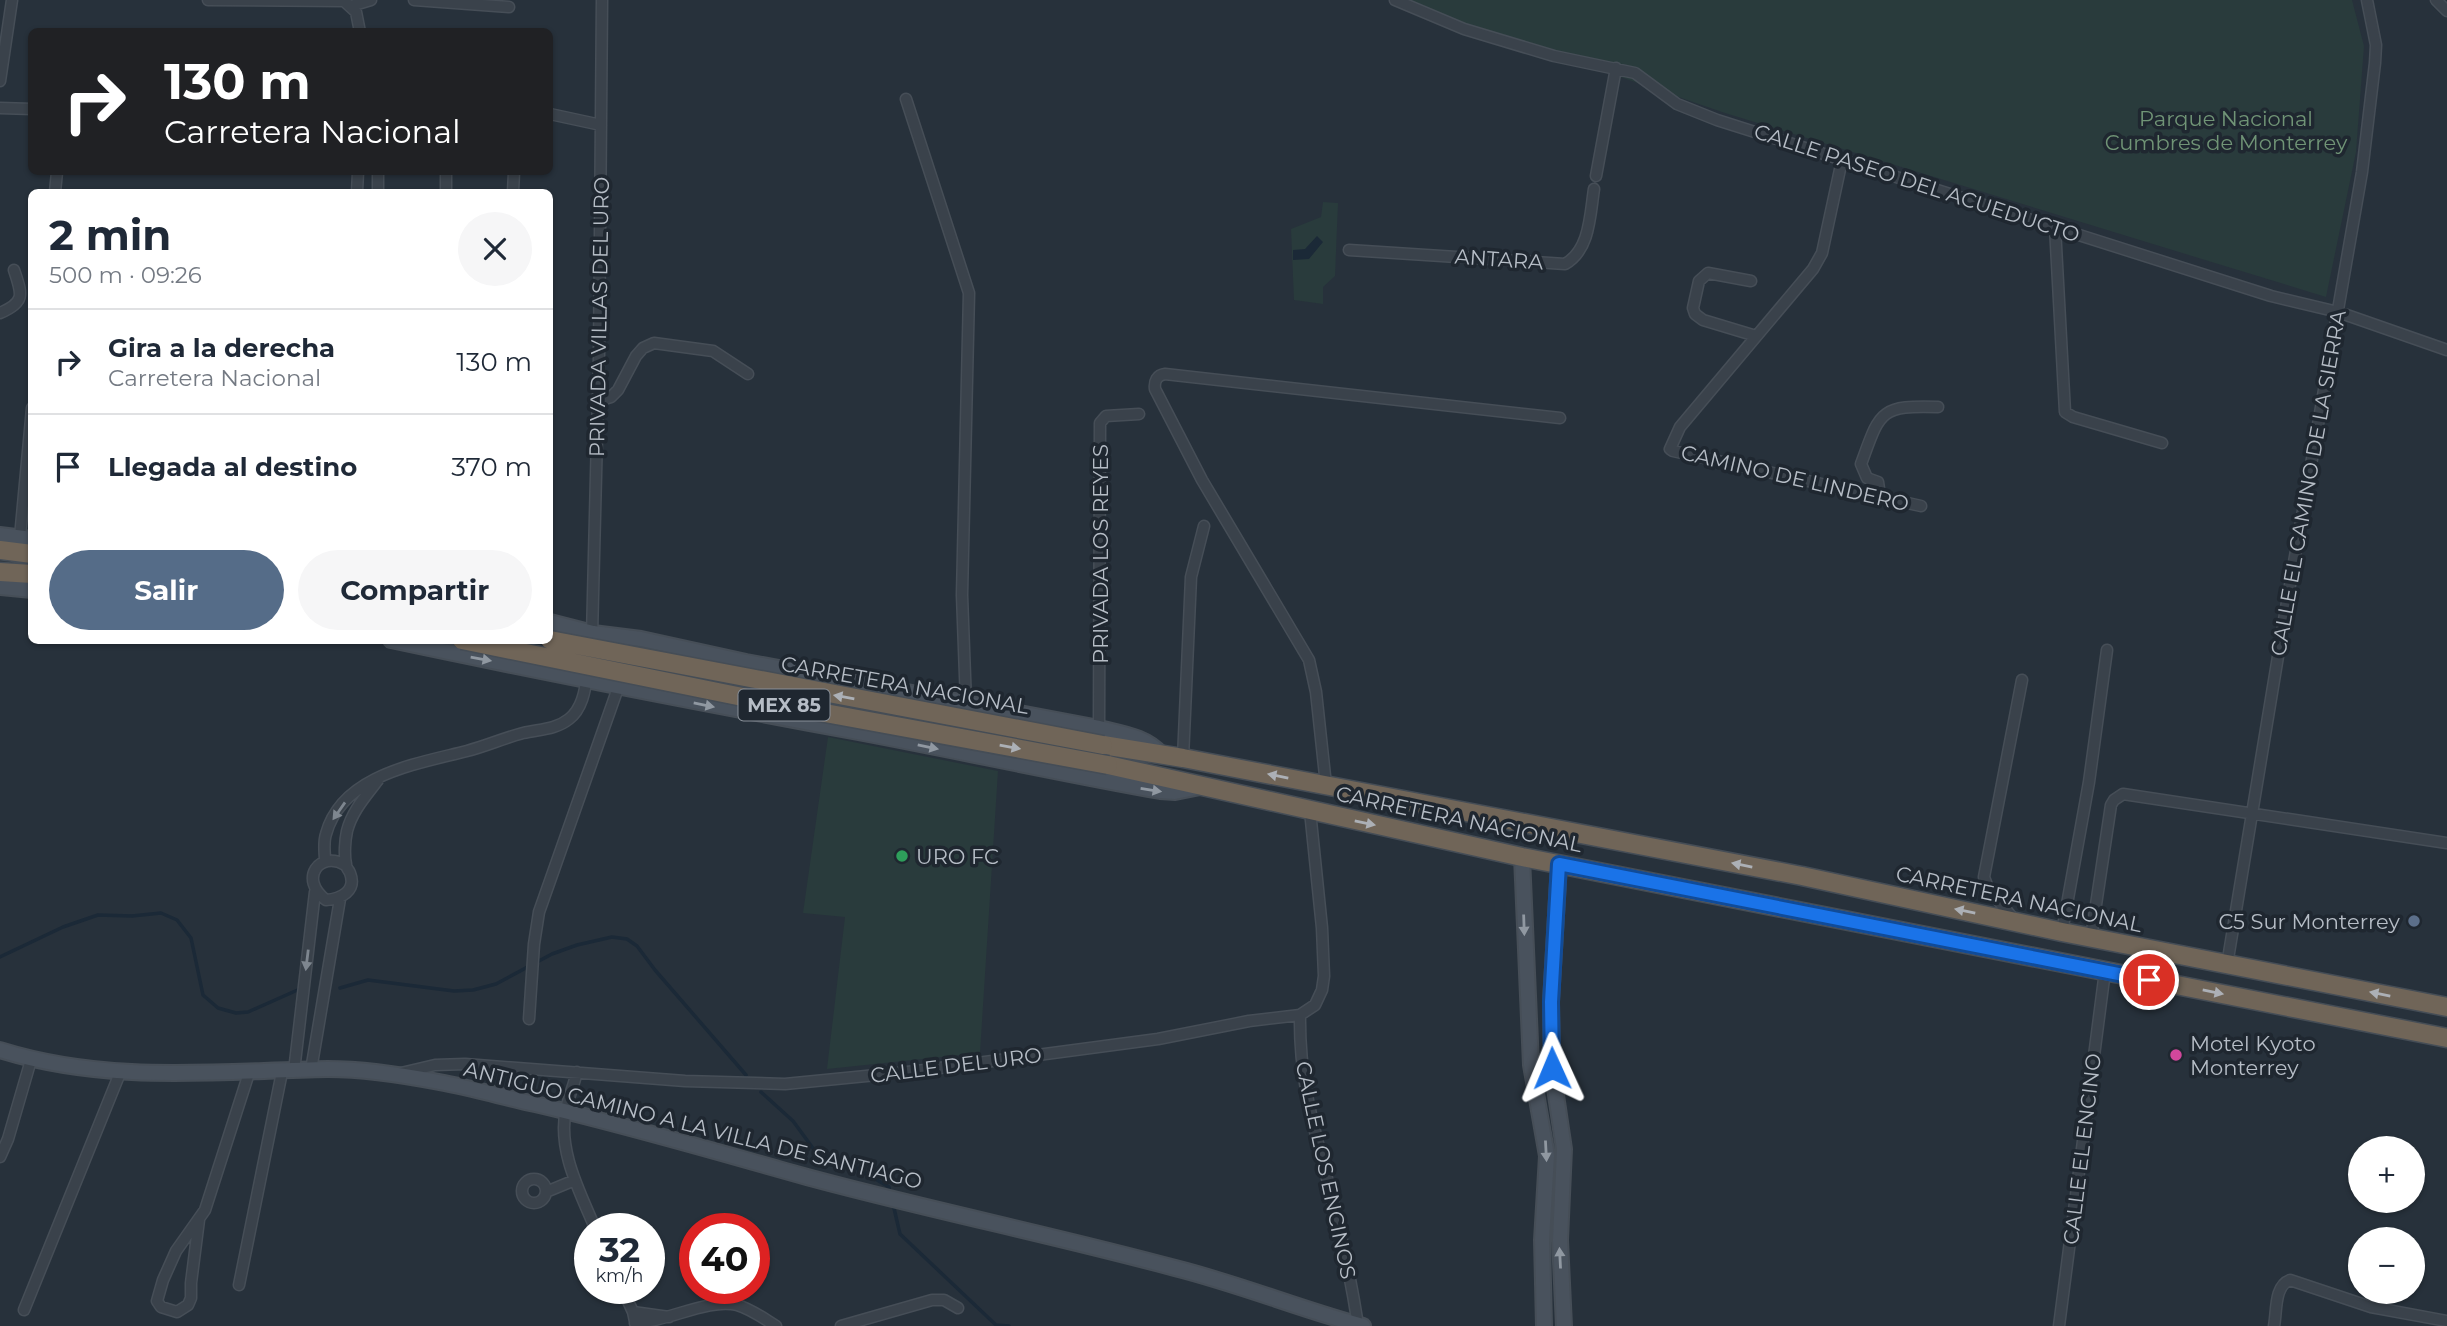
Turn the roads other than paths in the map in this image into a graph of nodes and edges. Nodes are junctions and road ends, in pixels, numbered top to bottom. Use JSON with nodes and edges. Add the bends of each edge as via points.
{"nodes":[{"id":1,"x":12,"y":0,"type":"edge"},
{"id":2,"x":208,"y":0,"type":"edge"},
{"id":3,"x":372,"y":0,"type":"edge"},
{"id":4,"x":414,"y":0,"type":"edge"},
{"id":5,"x":602,"y":0,"type":"edge"},
{"id":6,"x":1395,"y":0,"type":"edge"},
{"id":7,"x":2367,"y":0,"type":"edge"},
{"id":8,"x":2436,"y":0,"type":"edge"},
{"id":9,"x":346,"y":3,"type":"edge"},
{"id":10,"x":509,"y":7,"type":"dead end"},
{"id":11,"x":2447,"y":10,"type":"edge"},
{"id":12,"x":359,"y":28,"type":"edge"},
{"id":13,"x":1616,"y":68,"type":"junction"},
{"id":14,"x":0,"y":81,"type":"edge"},
{"id":15,"x":906,"y":99,"type":"dead end"},
{"id":16,"x":0,"y":108,"type":"edge"},
{"id":17,"x":28,"y":109,"type":"edge"},
{"id":18,"x":553,"y":115,"type":"edge"},
{"id":19,"x":601,"y":125,"type":"junction"},
{"id":20,"x":1842,"y":160,"type":"junction"},
{"id":21,"x":1596,"y":176,"type":"dead end"},
{"id":22,"x":1594,"y":189,"type":"dead end"},
{"id":23,"x":2055,"y":228,"type":"junction"},
{"id":24,"x":1349,"y":250,"type":"dead end"},
{"id":25,"x":14,"y":270,"type":"dead end"},
{"id":26,"x":1751,"y":281,"type":"dead end"},
{"id":27,"x":2338,"y":312,"type":"junction"},
{"id":28,"x":0,"y":313,"type":"edge"},
{"id":29,"x":1756,"y":336,"type":"junction"},
{"id":30,"x":2447,"y":350,"type":"edge"},
{"id":31,"x":748,"y":374,"type":"dead end"},
{"id":32,"x":598,"y":401,"type":"junction"},
{"id":33,"x":1938,"y":407,"type":"dead end"},
{"id":34,"x":1139,"y":414,"type":"dead end"},
{"id":35,"x":1560,"y":418,"type":"dead end"},
{"id":36,"x":2162,"y":443,"type":"dead end"},
{"id":37,"x":28,"y":495,"type":"edge"},
{"id":38,"x":1880,"y":496,"type":"junction"},
{"id":39,"x":1921,"y":506,"type":"dead end"},
{"id":40,"x":1204,"y":526,"type":"dead end"},
{"id":41,"x":0,"y":535,"type":"edge"},
{"id":42,"x":26,"y":538,"type":"edge"},
{"id":43,"x":0,"y":550,"type":"edge"},
{"id":44,"x":28,"y":554,"type":"edge"},
{"id":45,"x":0,"y":572,"type":"edge"},
{"id":46,"x":28,"y":574,"type":"edge"},
{"id":47,"x":0,"y":587,"type":"edge"},
{"id":48,"x":28,"y":590,"type":"edge"},
{"id":49,"x":553,"y":625,"type":"edge"},
{"id":50,"x":553,"y":630,"type":"edge"},
{"id":51,"x":593,"y":633,"type":"junction"},
{"id":52,"x":641,"y":639,"type":"junction"},
{"id":53,"x":553,"y":641,"type":"edge"},
{"id":54,"x":411,"y":644,"type":"edge"},
{"id":55,"x":482,"y":644,"type":"edge"},
{"id":56,"x":2107,"y":650,"type":"dead end"},
{"id":57,"x":531,"y":668,"type":"junction"},
{"id":58,"x":2022,"y":680,"type":"dead end"},
{"id":59,"x":586,"y":681,"type":"junction"},
{"id":60,"x":625,"y":689,"type":"junction"},
{"id":61,"x":966,"y":702,"type":"junction"},
{"id":62,"x":1101,"y":737,"type":"junction"},
{"id":63,"x":1183,"y":758,"type":"junction"},
{"id":64,"x":379,"y":778,"type":"junction"},
{"id":65,"x":1326,"y":785,"type":"junction"},
{"id":66,"x":1201,"y":786,"type":"junction"},
{"id":67,"x":1310,"y":811,"type":"junction"},
{"id":68,"x":2252,"y":815,"type":"junction"},
{"id":69,"x":2447,"y":844,"type":"edge"},
{"id":70,"x":1522,"y":857,"type":"junction"},
{"id":71,"x":325,"y":861,"type":"junction"},
{"id":72,"x":1559,"y":864,"type":"junction"},
{"id":73,"x":345,"y":865,"type":"junction"},
{"id":74,"x":315,"y":892,"type":"junction"},
{"id":75,"x":340,"y":899,"type":"junction"},
{"id":76,"x":2016,"y":922,"type":"junction"},
{"id":77,"x":2062,"y":932,"type":"junction"},
{"id":78,"x":2091,"y":938,"type":"junction"},
{"id":79,"x":2227,"y":965,"type":"junction"},
{"id":80,"x":2105,"y":971,"type":"junction"},
{"id":81,"x":1527,"y":999,"type":"junction"},
{"id":82,"x":1551,"y":1002,"type":"junction"},
{"id":83,"x":2447,"y":1007,"type":"edge"},
{"id":84,"x":1300,"y":1016,"type":"junction"},
{"id":85,"x":528,"y":1019,"type":"dead end"},
{"id":86,"x":2447,"y":1038,"type":"edge"},
{"id":87,"x":0,"y":1050,"type":"edge"},
{"id":88,"x":32,"y":1060,"type":"junction"},
{"id":89,"x":311,"y":1070,"type":"junction"},
{"id":90,"x":288,"y":1072,"type":"junction"},
{"id":91,"x":578,"y":1072,"type":"junction"},
{"id":92,"x":120,"y":1073,"type":"junction"},
{"id":93,"x":249,"y":1073,"type":"junction"},
{"id":94,"x":397,"y":1074,"type":"junction"},
{"id":95,"x":565,"y":1111,"type":"junction"},
{"id":96,"x":0,"y":1157,"type":"edge"},
{"id":97,"x":575,"y":1180,"type":"junction"},
{"id":98,"x":546,"y":1192,"type":"dead end"},
{"id":99,"x":589,"y":1213,"type":"edge"},
{"id":100,"x":199,"y":1220,"type":"junction"},
{"id":101,"x":239,"y":1285,"type":"dead end"},
{"id":102,"x":629,"y":1304,"type":"edge"},
{"id":103,"x":958,"y":1308,"type":"dead end"},
{"id":104,"x":24,"y":1310,"type":"dead end"},
{"id":105,"x":633,"y":1312,"type":"junction"},
{"id":106,"x":670,"y":1317,"type":"junction"},
{"id":107,"x":2447,"y":1321,"type":"edge"},
{"id":108,"x":635,"y":1325,"type":"edge"},
{"id":109,"x":1361,"y":1325,"type":"edge"},
{"id":110,"x":776,"y":1326,"type":"edge"},
{"id":111,"x":841,"y":1326,"type":"edge"},
{"id":112,"x":1544,"y":1326,"type":"edge"},
{"id":113,"x":1564,"y":1326,"type":"edge"},
{"id":114,"x":2059,"y":1326,"type":"edge"},
{"id":115,"x":2274,"y":1326,"type":"edge"}],
"edges":[{"from":1,"to":14,"type":"street"},
{"from":2,"to":9,"type":"street"},
{"from":3,"to":9,"type":"street"},
{"from":4,"to":10,"type":"street"},
{"from":5,"to":19,"type":"street","name":"PRIVADA VILLAS DEL URO"},
{"from":6,"to":13,"type":"street","name":"CALLE PASEO DEL ACUEDUCTO","via":[[1464,29],[1554,56]]},
{"from":7,"to":27,"type":"street","name":"CALLE EL CAMINO DE LA SIERRA","via":[[2376,45],[2374,86]]},
{"from":8,"to":11,"type":"street"},
{"from":9,"to":12,"type":"street"},
{"from":13,"to":20,"type":"street","name":"CALLE PASEO DEL ACUEDUCTO","via":[[1635,73],[1692,111]]},
{"from":13,"to":21,"type":"street"},
{"from":15,"to":61,"type":"street","via":[[969,293],[962,570]]},
{"from":16,"to":17,"type":"street"},
{"from":18,"to":19,"type":"street"},
{"from":19,"to":32,"type":"street","name":"PRIVADA VILLAS DEL URO"},
{"from":20,"to":23,"type":"street","name":"CALLE PASEO DEL ACUEDUCTO"},
{"from":20,"to":29,"type":"street","via":[[1822,253],[1796,292]]},
{"from":22,"to":24,"type":"street","name":"ANTARA","via":[[1584,242],[1564,264]]},
{"from":23,"to":27,"type":"street","name":"CALLE PASEO DEL ACUEDUCTO","via":[[2271,296]]},
{"from":23,"to":36,"type":"street","via":[[2065,412]]},
{"from":25,"to":28,"type":"street","via":[[20,299]]},
{"from":26,"to":29,"type":"street","via":[[1708,273],[1699,281],[1693,308],[1703,320]]},
{"from":27,"to":30,"type":"street","name":"CALLE PASEO DEL ACUEDUCTO"},
{"from":27,"to":68,"type":"street","name":"CALLE EL CAMINO DE LA SIERRA"},
{"from":29,"to":38,"type":"street","name":"CAMINO DE LINDERO","via":[[1681,428],[1670,449]]},
{"from":31,"to":32,"type":"street","via":[[713,351],[654,343],[642,348],[618,390]]},
{"from":32,"to":51,"type":"street","name":"PRIVADA VILLAS DEL URO"},
{"from":33,"to":38,"type":"street","via":[[1906,406],[1875,425],[1861,464],[1867,478],[1878,482]]},
{"from":34,"to":62,"type":"street","name":"PRIVADA LOS REYES","via":[[1106,416],[1100,423]]},
{"from":35,"to":65,"type":"street","via":[[1165,374],[1157,378],[1155,389],[1202,480],[1309,660]]},
{"from":37,"to":42,"type":"street"},
{"from":38,"to":39,"type":"street","name":"CAMINO DE LINDERO"},
{"from":40,"to":63,"type":"street","via":[[1191,577]]},
{"from":41,"to":42,"type":"street"},
{"from":43,"to":44,"type":"highway"},
{"from":45,"to":46,"type":"highway"},
{"from":47,"to":48,"type":"street"},
{"from":49,"to":51,"type":"street","number":"MEX 85"},
{"from":50,"to":57,"type":"street","number":"MEX 85","via":[[554,653],[549,661]]},
{"from":51,"to":52,"type":"street","number":"MEX 85"},
{"from":51,"to":59,"type":"street","name":"PRIVADA VILLAS DEL URO"},
{"from":52,"to":60,"type":"street","via":[[624,663]]},
{"from":52,"to":61,"type":"street","number":"MEX 85"},
{"from":62,"to":53,"type":"highway","name":"CARRETERA NACIONAL","number":"MEX 85","one_way":true,"bridge":true},
{"from":54,"to":57,"type":"street","number":"MEX 85","one_way":true},
{"from":55,"to":66,"type":"highway","name":"CARRETERA NACIONAL","number":"MEX 85","one_way":true,"bridge":true},
{"from":56,"to":77,"type":"street"},
{"from":57,"to":59,"type":"street","number":"MEX 85"},
{"from":58,"to":76,"type":"street","via":[[1984,877]]},
{"from":59,"to":60,"type":"street","number":"MEX 85"},
{"from":59,"to":64,"type":"street","name":"PRIVADA VILLAS DEL URO","via":[[580,706],[557,727],[418,763]]},
{"from":60,"to":66,"type":"street","number":"MEX 85","one_way":true,"via":[[1160,792]]},
{"from":60,"to":85,"type":"street","via":[[538,912]]},
{"from":61,"to":62,"type":"street","number":"MEX 85"},
{"from":62,"to":63,"type":"highway","name":"CARRETERA NACIONAL","number":"MEX 85"},
{"from":65,"to":63,"type":"highway","name":"CARRETERA NACIONAL","number":"MEX 85","one_way":true},
{"from":64,"to":71,"type":"street","name":"PRIVADA VILLAS DEL URO","one_way":true,"via":[[357,790],[338,810],[325,837]]},
{"from":64,"to":73,"type":"street","via":[[352,817]]},
{"from":76,"to":65,"type":"highway","name":"CARRETERA NACIONAL","number":"MEX 85","one_way":true},
{"from":66,"to":67,"type":"highway","name":"CARRETERA NACIONAL","number":"MEX 85"},
{"from":67,"to":70,"type":"highway","name":"CARRETERA NACIONAL","number":"MEX 85","one_way":true},
{"from":67,"to":84,"type":"street","via":[[1324,976],[1315,1005]]},
{"from":68,"to":69,"type":"street"},
{"from":68,"to":78,"type":"street","via":[[2129,794],[2118,796],[2111,805]]},
{"from":68,"to":79,"type":"street","name":"CALLE EL CAMINO DE LA SIERRA"},
{"from":70,"to":72,"type":"highway","name":"CARRETERA NACIONAL","number":"MEX 85"},
{"from":70,"to":81,"type":"street","one_way":true},
{"from":71,"to":73,"type":"street"},
{"from":71,"to":74,"type":"street","via":[[312,880]]},
{"from":72,"to":80,"type":"highway","name":"CARRETERA NACIONAL","number":"MEX 85"},
{"from":72,"to":82,"type":"street"},
{"from":73,"to":75,"type":"street","via":[[352,883]]},
{"from":74,"to":75,"type":"street","via":[[326,900]]},
{"from":74,"to":90,"type":"street","one_way":true},
{"from":75,"to":89,"type":"street"},
{"from":76,"to":77,"type":"highway","name":"CARRETERA NACIONAL","number":"MEX 85"},
{"from":77,"to":78,"type":"highway","name":"CARRETERA NACIONAL","number":"MEX 85"},
{"from":78,"to":79,"type":"highway","name":"CARRETERA NACIONAL","number":"MEX 85"},
{"from":83,"to":79,"type":"highway","name":"CARRETERA NACIONAL","number":"MEX 85","one_way":true},
{"from":80,"to":86,"type":"highway","name":"CARRETERA NACIONAL","number":"MEX 85","one_way":true},
{"from":80,"to":114,"type":"street","name":"CALLE EL ENCINO"},
{"from":81,"to":82,"type":"street"},
{"from":81,"to":112,"type":"street","one_way":true,"via":[[1531,1065],[1547,1156],[1542,1240]]},
{"from":113,"to":82,"type":"street","one_way":true,"via":[[1560,1240],[1563,1149],[1552,1068]]},
{"from":84,"to":91,"type":"street","name":"CALLE DEL URO","via":[[917,1071],[785,1084]]},
{"from":84,"to":109,"type":"street","name":"CALLE LOS ENCINOS","via":[[1310,1117]]},
{"from":87,"to":88,"type":"street","name":"ANTIGUO CAMINO A LA VILLA DE SANTIAGO"},
{"from":88,"to":92,"type":"street","name":"ANTIGUO CAMINO A LA VILLA DE SANTIAGO"},
{"from":88,"to":96,"type":"street"},
{"from":89,"to":90,"type":"street","name":"ANTIGUO CAMINO A LA VILLA DE SANTIAGO"},
{"from":89,"to":94,"type":"street","name":"ANTIGUO CAMINO A LA VILLA DE SANTIAGO"},
{"from":90,"to":93,"type":"street","name":"ANTIGUO CAMINO A LA VILLA DE SANTIAGO"},
{"from":90,"to":101,"type":"street"},
{"from":91,"to":94,"type":"street","name":"CALLE DEL URO","via":[[465,1064]]},
{"from":91,"to":95,"type":"street"},
{"from":92,"to":93,"type":"street","name":"ANTIGUO CAMINO A LA VILLA DE SANTIAGO"},
{"from":92,"to":104,"type":"street"},
{"from":93,"to":100,"type":"street","via":[[220,1170]]},
{"from":94,"to":95,"type":"street","name":"ANTIGUO CAMINO A LA VILLA DE SANTIAGO"},
{"from":95,"to":97,"type":"street","via":[[566,1147]]},
{"from":95,"to":109,"type":"street","name":"ANTIGUO CAMINO A LA VILLA DE SANTIAGO","via":[[884,1197],[1200,1274]]},
{"from":97,"to":98,"type":"street"},
{"from":97,"to":99,"type":"street"},
{"from":100,"to":100,"type":"street","via":[[168,1267],[158,1293],[160,1307],[177,1312],[188,1305]]},
{"from":102,"to":105,"type":"street"},
{"from":103,"to":111,"type":"street","via":[[944,1300],[932,1300]]},
{"from":105,"to":106,"type":"street"},
{"from":105,"to":108,"type":"street"},
{"from":106,"to":108,"type":"street"},
{"from":106,"to":110,"type":"street","via":[[726,1304]]},
{"from":107,"to":115,"type":"street","via":[[2371,1307],[2290,1280],[2280,1288]]}]}
